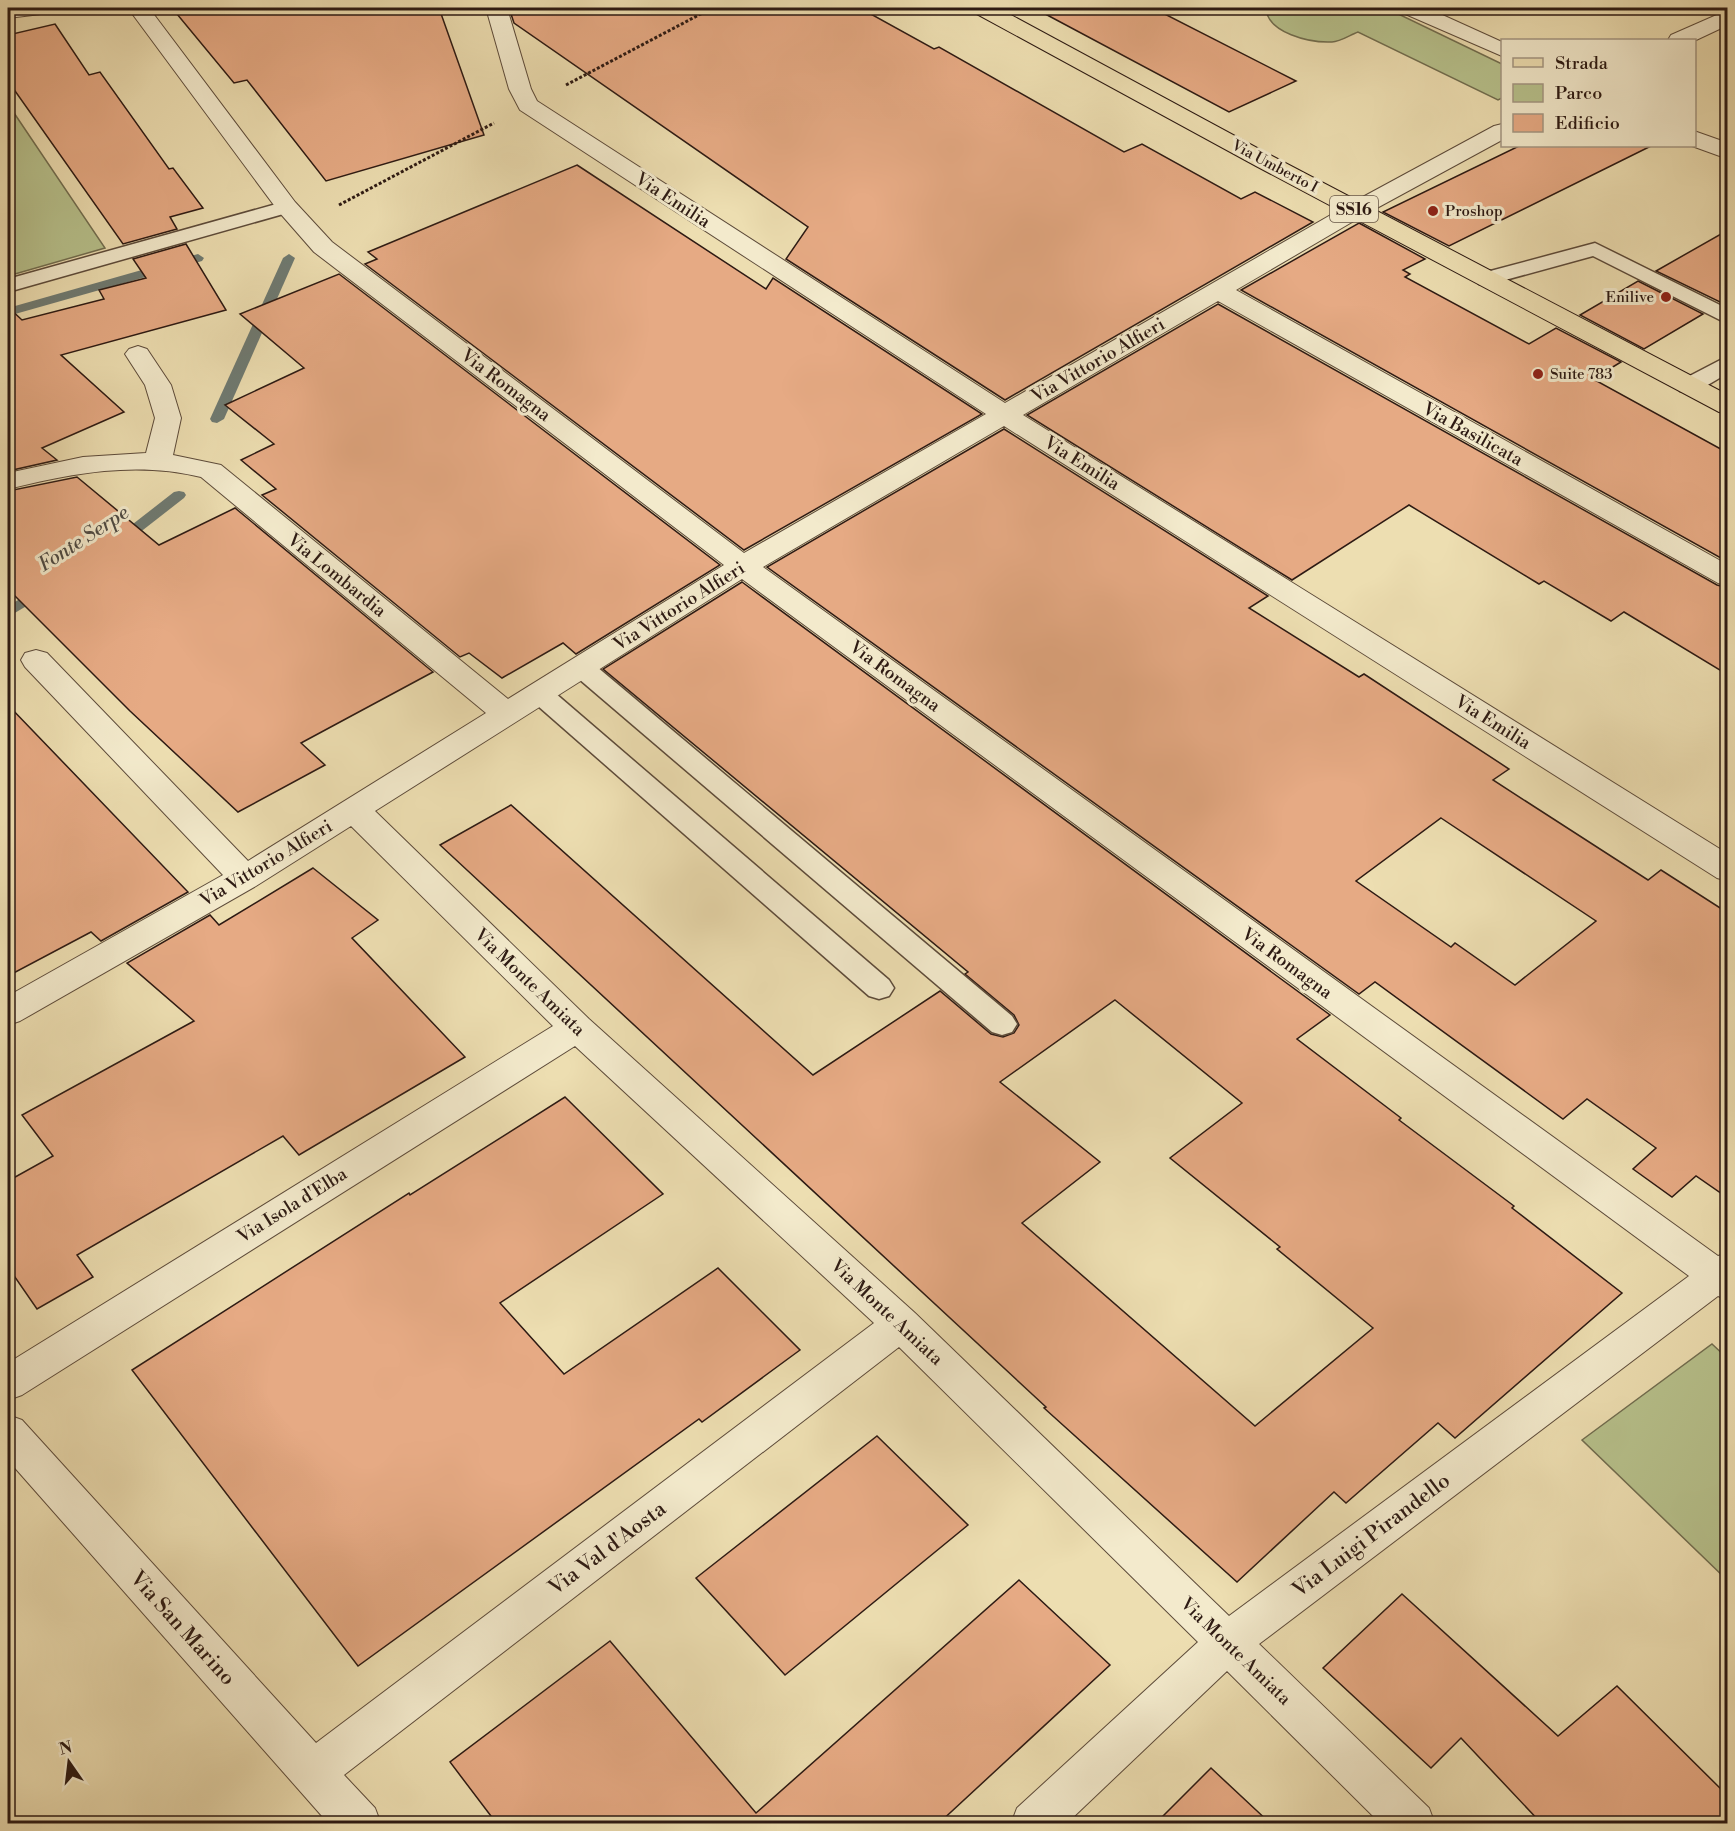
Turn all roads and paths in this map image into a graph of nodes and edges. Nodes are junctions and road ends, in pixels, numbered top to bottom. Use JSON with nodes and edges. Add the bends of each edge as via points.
{"nodes":[{"id":1,"x":41,"y":8,"type":"edge"},
{"id":2,"x":138,"y":8,"type":"edge"},
{"id":3,"x":496,"y":8,"type":"edge"},
{"id":4,"x":712,"y":8,"type":"edge"},
{"id":5,"x":983,"y":8,"type":"edge"},
{"id":6,"x":1411,"y":8,"type":"edge"},
{"id":7,"x":8,"y":12,"type":"edge"},
{"id":8,"x":1728,"y":16,"type":"edge"},
{"id":9,"x":1681,"y":39,"type":"edge"},
{"id":10,"x":1501,"y":49,"type":"edge"},
{"id":11,"x":557,"y":90,"type":"dead end"},
{"id":12,"x":1501,"y":132,"type":"edge"},
{"id":13,"x":476,"y":133,"type":"dead end"},
{"id":14,"x":1696,"y":138,"type":"edge"},
{"id":15,"x":1728,"y":152,"type":"edge"},
{"id":16,"x":1356,"y":210,"type":"junction"},
{"id":17,"x":294,"y":216,"type":"junction"},
{"id":18,"x":1487,"y":279,"type":"junction"},
{"id":19,"x":8,"y":286,"type":"edge"},
{"id":20,"x":1218,"y":290,"type":"junction"},
{"id":21,"x":1728,"y":318,"type":"edge"},
{"id":22,"x":138,"y":354,"type":"dead end"},
{"id":23,"x":1728,"y":363,"type":"edge"},
{"id":24,"x":1688,"y":386,"type":"junction"},
{"id":25,"x":1728,"y":406,"type":"edge"},
{"id":26,"x":1005,"y":414,"type":"junction"},
{"id":27,"x":158,"y":460,"type":"junction"},
{"id":28,"x":8,"y":481,"type":"edge"},
{"id":29,"x":743,"y":566,"type":"junction"},
{"id":30,"x":1728,"y":578,"type":"edge"},
{"id":31,"x":36,"y":660,"type":"dead end"},
{"id":32,"x":581,"y":667,"type":"junction"},
{"id":33,"x":539,"y":693,"type":"junction"},
{"id":34,"x":506,"y":714,"type":"junction"},
{"id":35,"x":353,"y":809,"type":"junction"},
{"id":36,"x":1728,"y":870,"type":"edge"},
{"id":37,"x":245,"y":878,"type":"junction"},
{"id":38,"x":879,"y":988,"type":"dead end"},
{"id":39,"x":8,"y":1012,"type":"edge"},
{"id":40,"x":1002,"y":1024,"type":"dead end"},
{"id":41,"x":577,"y":1028,"type":"junction"},
{"id":42,"x":1724,"y":1276,"type":"edge"},
{"id":43,"x":901,"y":1324,"type":"junction"},
{"id":44,"x":8,"y":1383,"type":"edge"},
{"id":45,"x":8,"y":1432,"type":"edge"},
{"id":46,"x":1227,"y":1643,"type":"junction"},
{"id":47,"x":313,"y":1772,"type":"junction"},
{"id":48,"x":359,"y":1824,"type":"edge"},
{"id":49,"x":1033,"y":1824,"type":"edge"},
{"id":50,"x":1413,"y":1824,"type":"edge"}],
"edges":[{"from":1,"to":7,"type":"street"},
{"from":2,"to":17,"type":"street","name":"Via Romagna"},
{"from":3,"to":26,"type":"street","name":"Via Emilia","via":[[528,105]]},
{"from":4,"to":11,"type":"path"},
{"from":5,"to":16,"type":"main road","name":"Via Umberto I","number":"SS16"},
{"from":6,"to":10,"type":"street"},
{"from":8,"to":9,"type":"street"},
{"from":12,"to":16,"type":"street","name":"Via Vittorio Alfieri"},
{"from":13,"to":17,"type":"path"},
{"from":14,"to":15,"type":"street"},
{"from":16,"to":18,"type":"main road","name":"Via Umberto I","number":"SS16"},
{"from":16,"to":20,"type":"street","name":"Via Vittorio Alfieri"},
{"from":17,"to":19,"type":"lane"},
{"from":17,"to":29,"type":"street","name":"Via Romagna","via":[[323,247]]},
{"from":18,"to":21,"type":"lane","via":[[1595,249]]},
{"from":18,"to":24,"type":"main road","name":"Via Umberto I","number":"SS16"},
{"from":20,"to":26,"type":"street","name":"Via Vittorio Alfieri"},
{"from":20,"to":30,"type":"street","name":"Via Basilicata"},
{"from":22,"to":27,"type":"street","via":[[158,385],[168,418]]},
{"from":23,"to":24,"type":"lane"},
{"from":24,"to":25,"type":"main road","name":"Via Umberto I","number":"SS16"},
{"from":26,"to":29,"type":"street","name":"Via Vittorio Alfieri"},
{"from":26,"to":36,"type":"street","name":"Via Emilia"},
{"from":27,"to":28,"type":"street","name":"Via Lombardia","via":[[103,462]]},
{"from":27,"to":34,"type":"street","name":"Via Lombardia","via":[[211,471]]},
{"from":29,"to":32,"type":"street","name":"Via Vittorio Alfieri"},
{"from":29,"to":42,"type":"street","name":"Via Romagna"},
{"from":31,"to":37,"type":"street"},
{"from":32,"to":33,"type":"street","name":"Via Vittorio Alfieri"},
{"from":32,"to":40,"type":"lane"},
{"from":33,"to":34,"type":"street","name":"Via Vittorio Alfieri"},
{"from":33,"to":38,"type":"lane"},
{"from":34,"to":35,"type":"street","name":"Via Vittorio Alfieri"},
{"from":35,"to":37,"type":"street","name":"Via Vittorio Alfieri"},
{"from":35,"to":41,"type":"street","name":"Via Monte Amiata"},
{"from":37,"to":39,"type":"street","name":"Via Vittorio Alfieri"},
{"from":41,"to":43,"type":"street","name":"Via Monte Amiata"},
{"from":41,"to":44,"type":"street","name":"Via Isola d'Elba"},
{"from":42,"to":46,"type":"street","name":"Via Luigi Pirandello"},
{"from":43,"to":46,"type":"street","name":"Via Monte Amiata"},
{"from":43,"to":47,"type":"street","name":"Via Val d'Aosta"},
{"from":45,"to":47,"type":"street","name":"Via San Marino"},
{"from":46,"to":49,"type":"street","name":"Via Luigi Pirandello"},
{"from":46,"to":50,"type":"street","name":"Via Monte Amiata"},
{"from":47,"to":48,"type":"street","name":"Via San Marino"}]}
